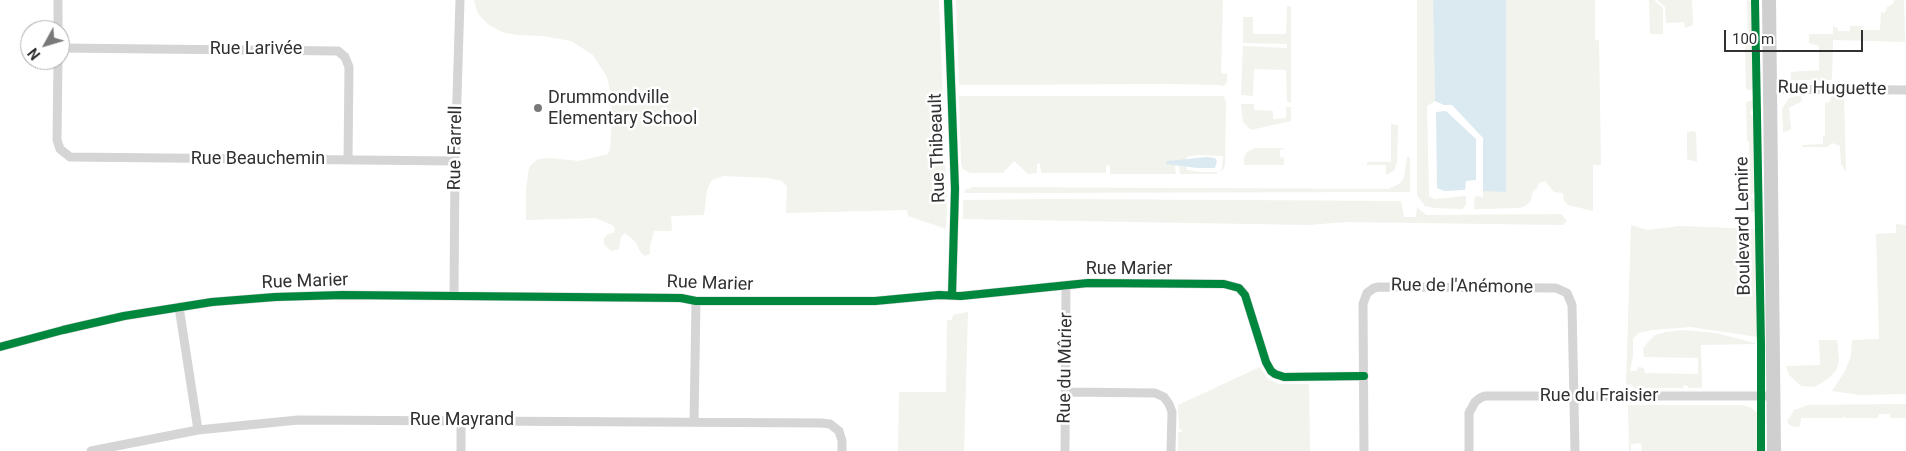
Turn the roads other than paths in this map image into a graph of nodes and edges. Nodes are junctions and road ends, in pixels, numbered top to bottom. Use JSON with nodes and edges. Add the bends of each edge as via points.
{"nodes":[{"id":1,"x":58,"y":0,"type":"edge"},
{"id":2,"x":460,"y":0,"type":"edge"},
{"id":3,"x":948,"y":0,"type":"edge"},
{"id":4,"x":1769,"y":0,"type":"edge"},
{"id":5,"x":58,"y":20,"type":"edge"},
{"id":6,"x":70,"y":48,"type":"edge"},
{"id":7,"x":58,"y":70,"type":"edge"},
{"id":8,"x":1770,"y":89,"type":"junction"},
{"id":9,"x":1906,"y":90,"type":"edge"},
{"id":10,"x":348,"y":160,"type":"junction"},
{"id":11,"x":455,"y":161,"type":"junction"},
{"id":12,"x":1066,"y":286,"type":"junction"},
{"id":13,"x":952,"y":295,"type":"junction"},
{"id":14,"x":454,"y":296,"type":"junction"},
{"id":15,"x":696,"y":300,"type":"junction"},
{"id":16,"x":179,"y":307,"type":"junction"},
{"id":17,"x":0,"y":347,"type":"edge"},
{"id":18,"x":1364,"y":376,"type":"junction"},
{"id":19,"x":1066,"y":392,"type":"junction"},
{"id":20,"x":1775,"y":396,"type":"junction"},
{"id":21,"x":1575,"y":397,"type":"junction"},
{"id":22,"x":461,"y":420,"type":"junction"},
{"id":23,"x":694,"y":422,"type":"junction"},
{"id":24,"x":198,"y":430,"type":"junction"},
{"id":25,"x":91,"y":451,"type":"edge"},
{"id":26,"x":461,"y":451,"type":"edge"},
{"id":27,"x":842,"y":451,"type":"edge"},
{"id":28,"x":1065,"y":451,"type":"edge"},
{"id":29,"x":1171,"y":451,"type":"edge"},
{"id":30,"x":1364,"y":451,"type":"edge"},
{"id":31,"x":1469,"y":451,"type":"edge"},
{"id":32,"x":1575,"y":451,"type":"edge"},
{"id":33,"x":1774,"y":451,"type":"edge"}],
"edges":[{"from":1,"to":5,"type":"street"},
{"from":2,"to":11,"type":"street","name":"Rue Farrell"},
{"from":3,"to":13,"type":"street","name":"Rue Thibeault","via":[[955,189]]},
{"from":4,"to":8,"type":"main road","name":"Boulevard Lemire"},
{"from":6,"to":10,"type":"street","name":"Rue Larivée","via":[[338,51],[345,56],[349,66]]},
{"from":7,"to":10,"type":"street","name":"Rue Beauchemin","via":[[58,146],[63,153],[75,158]]},
{"from":8,"to":9,"type":"street","name":"Rue Huguette"},
{"from":8,"to":20,"type":"main road","name":"Boulevard Lemire"},
{"from":10,"to":11,"type":"street","name":"Rue Beauchemin"},
{"from":11,"to":14,"type":"street","name":"Rue Farrell"},
{"from":12,"to":13,"type":"street","name":"Rue Marier"},
{"from":12,"to":18,"type":"street","name":"Rue Marier","via":[[1097,283],[1234,286],[1245,295],[1266,362],[1275,374],[1284,378]]},
{"from":12,"to":19,"type":"street","name":"Rue du Mûrier"},
{"from":13,"to":15,"type":"street","name":"Rue Marier","via":[[875,302]]},
{"from":14,"to":15,"type":"street","name":"Rue Marier"},
{"from":14,"to":16,"type":"street","name":"Rue Marier","via":[[275,297]]},
{"from":15,"to":23,"type":"street"},
{"from":16,"to":17,"type":"street","name":"Rue Marier","via":[[84,325]]},
{"from":16,"to":24,"type":"street"},
{"from":18,"to":21,"type":"street","name":"Rue de l'Anémone","via":[[1363,304],[1367,293],[1374,288],[1556,288],[1567,294],[1572,305]]},
{"from":18,"to":30,"type":"street","name":"Rue de l'Anémone"},
{"from":19,"to":28,"type":"street","name":"Rue du Mûrier"},
{"from":19,"to":29,"type":"street","via":[[1155,393],[1164,397],[1172,412]]},
{"from":20,"to":21,"type":"street","name":"Rue du Fraisier"},
{"from":20,"to":33,"type":"main road","name":"Boulevard Lemire"},
{"from":21,"to":31,"type":"street","name":"Rue du Fraisier","via":[[1480,398],[1469,413]]},
{"from":21,"to":32,"type":"street"},
{"from":22,"to":23,"type":"street","name":"Rue Mayrand"},
{"from":22,"to":24,"type":"street","name":"Rue Mayrand","via":[[298,420]]},
{"from":22,"to":26,"type":"street"},
{"from":23,"to":27,"type":"street","name":"Rue Mayrand","via":[[821,423],[835,426],[841,436]]},
{"from":24,"to":25,"type":"street","name":"Rue Mayrand"}]}
